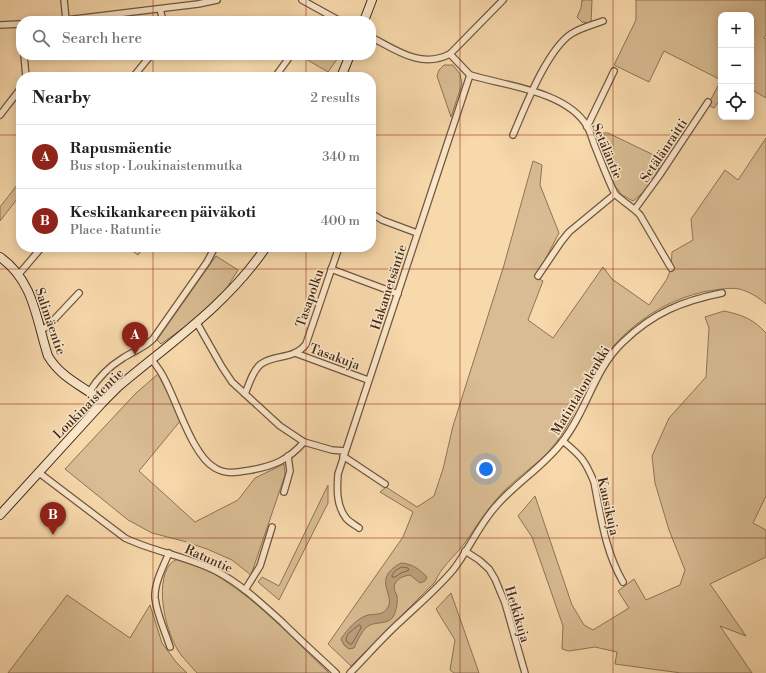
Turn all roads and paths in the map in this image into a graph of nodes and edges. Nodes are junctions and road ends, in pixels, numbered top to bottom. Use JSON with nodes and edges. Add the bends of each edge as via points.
{"nodes":[{"id":1,"x":64,"y":0,"type":"edge"},
{"id":2,"x":217,"y":0,"type":"edge"},
{"id":3,"x":302,"y":0,"type":"edge"},
{"id":4,"x":372,"y":0,"type":"edge"},
{"id":5,"x":503,"y":0,"type":"edge"},
{"id":6,"x":160,"y":8,"type":"junction"},
{"id":7,"x":66,"y":16,"type":"edge"},
{"id":8,"x":97,"y":16,"type":"edge"},
{"id":9,"x":162,"y":16,"type":"edge"},
{"id":10,"x":330,"y":16,"type":"edge"},
{"id":11,"x":366,"y":16,"type":"edge"},
{"id":12,"x":603,"y":21,"type":"dead end"},
{"id":13,"x":16,"y":24,"type":"edge"},
{"id":14,"x":0,"y":26,"type":"edge"},
{"id":15,"x":376,"y":40,"type":"edge"},
{"id":16,"x":450,"y":54,"type":"junction"},
{"id":17,"x":24,"y":60,"type":"edge"},
{"id":18,"x":146,"y":60,"type":"edge"},
{"id":19,"x":287,"y":60,"type":"edge"},
{"id":20,"x":348,"y":60,"type":"edge"},
{"id":21,"x":26,"y":72,"type":"edge"},
{"id":22,"x":137,"y":72,"type":"edge"},
{"id":23,"x":279,"y":72,"type":"edge"},
{"id":24,"x":343,"y":72,"type":"edge"},
{"id":25,"x":614,"y":72,"type":"dead end"},
{"id":26,"x":470,"y":75,"type":"junction"},
{"id":27,"x":533,"y":91,"type":"junction"},
{"id":28,"x":16,"y":94,"type":"edge"},
{"id":29,"x":708,"y":102,"type":"dead end"},
{"id":30,"x":0,"y":115,"type":"edge"},
{"id":31,"x":588,"y":126,"type":"junction"},
{"id":32,"x":513,"y":135,"type":"dead end"},
{"id":33,"x":615,"y":194,"type":"junction"},
{"id":34,"x":635,"y":209,"type":"junction"},
{"id":35,"x":376,"y":216,"type":"edge"},
{"id":36,"x":417,"y":233,"type":"junction"},
{"id":37,"x":38,"y":252,"type":"edge"},
{"id":38,"x":212,"y":252,"type":"edge"},
{"id":39,"x":262,"y":252,"type":"edge"},
{"id":40,"x":337,"y":252,"type":"edge"},
{"id":41,"x":0,"y":257,"type":"edge"},
{"id":42,"x":671,"y":268,"type":"dead end"},
{"id":43,"x":331,"y":269,"type":"junction"},
{"id":44,"x":19,"y":274,"type":"junction"},
{"id":45,"x":538,"y":276,"type":"dead end"},
{"id":46,"x":79,"y":293,"type":"dead end"},
{"id":47,"x":722,"y":293,"type":"dead end"},
{"id":48,"x":398,"y":294,"type":"junction"},
{"id":49,"x":197,"y":323,"type":"junction"},
{"id":50,"x":40,"y":331,"type":"junction"},
{"id":51,"x":295,"y":353,"type":"junction"},
{"id":52,"x":152,"y":359,"type":"junction"},
{"id":53,"x":368,"y":380,"type":"junction"},
{"id":54,"x":90,"y":391,"type":"junction"},
{"id":55,"x":245,"y":394,"type":"junction"},
{"id":56,"x":103,"y":402,"type":"junction"},
{"id":57,"x":563,"y":441,"type":"junction"},
{"id":58,"x":304,"y":442,"type":"junction"},
{"id":59,"x":344,"y":453,"type":"junction"},
{"id":60,"x":288,"y":456,"type":"junction"},
{"id":61,"x":38,"y":472,"type":"junction"},
{"id":62,"x":384,"y":484,"type":"dead end"},
{"id":63,"x":284,"y":492,"type":"dead end"},
{"id":64,"x":0,"y":515,"type":"edge"},
{"id":65,"x":272,"y":527,"type":"dead end"},
{"id":66,"x":359,"y":528,"type":"dead end"},
{"id":67,"x":465,"y":551,"type":"junction"},
{"id":68,"x":169,"y":553,"type":"junction"},
{"id":69,"x":623,"y":582,"type":"dead end"},
{"id":70,"x":245,"y":590,"type":"junction"},
{"id":71,"x":170,"y":647,"type":"dead end"},
{"id":72,"x":336,"y":673,"type":"edge"},
{"id":73,"x":350,"y":673,"type":"edge"},
{"id":74,"x":525,"y":673,"type":"edge"}],
"edges":[{"from":1,"to":7,"type":"street"},
{"from":2,"to":6,"type":"street"},
{"from":3,"to":10,"type":"street"},
{"from":4,"to":11,"type":"street"},
{"from":5,"to":16,"type":"street"},
{"from":6,"to":8,"type":"street"},
{"from":6,"to":9,"type":"street"},
{"from":12,"to":27,"type":"street","via":[[572,33],[562,41],[550,57]]},
{"from":13,"to":14,"type":"street"},
{"from":15,"to":16,"type":"street","via":[[419,59],[440,59]]},
{"from":16,"to":26,"type":"street"},
{"from":17,"to":21,"type":"street"},
{"from":18,"to":22,"type":"street"},
{"from":19,"to":23,"type":"street"},
{"from":20,"to":24,"type":"street"},
{"from":25,"to":31,"type":"street"},
{"from":26,"to":27,"type":"street","name":"Setäläntie"},
{"from":26,"to":36,"type":"street","name":"Hakametsäntie"},
{"from":27,"to":31,"type":"street","name":"Setäläntie","via":[[570,108]]},
{"from":27,"to":32,"type":"street"},
{"from":28,"to":30,"type":"street"},
{"from":29,"to":34,"type":"street","name":"Setälänraitti"},
{"from":31,"to":33,"type":"street","name":"Setäläntie"},
{"from":33,"to":34,"type":"street","name":"Setäläntie"},
{"from":33,"to":45,"type":"street","via":[[569,232]]},
{"from":34,"to":42,"type":"street","name":"Setäläntie"},
{"from":35,"to":36,"type":"street"},
{"from":36,"to":48,"type":"street","name":"Hakametsäntie"},
{"from":37,"to":44,"type":"street"},
{"from":38,"to":54,"type":"street","via":[[146,347],[122,358]]},
{"from":39,"to":49,"type":"street","name":"Loukinaistentie","via":[[245,276]]},
{"from":40,"to":43,"type":"street","name":"Tasapolku"},
{"from":41,"to":44,"type":"street","name":"Salimäentie"},
{"from":43,"to":48,"type":"street"},
{"from":43,"to":51,"type":"street","name":"Tasapolku","via":[[306,344]]},
{"from":44,"to":50,"type":"street","name":"Salimäentie","via":[[27,288]]},
{"from":46,"to":50,"type":"street","via":[[48,326]]},
{"from":47,"to":57,"type":"street","name":"Matintalonlenkki","via":[[686,302],[667,310],[622,343],[608,359]]},
{"from":48,"to":53,"type":"street","name":"Hakametsäntie"},
{"from":49,"to":52,"type":"street","name":"Loukinaistentie"},
{"from":49,"to":55,"type":"street","via":[[225,372]]},
{"from":50,"to":54,"type":"street","name":"Salimäentie","via":[[54,366],[71,381]]},
{"from":51,"to":53,"type":"street","name":"Tasakuja"},
{"from":51,"to":55,"type":"street","via":[[262,363]]},
{"from":52,"to":56,"type":"street","name":"Loukinaistentie"},
{"from":52,"to":60,"type":"street","via":[[166,382],[197,449],[215,468],[225,472],[237,472],[268,467]]},
{"from":53,"to":59,"type":"street","name":"Hakametsäntie"},
{"from":54,"to":56,"type":"street","name":"Salimäentie"},
{"from":55,"to":58,"type":"street","via":[[280,426]]},
{"from":56,"to":61,"type":"street","name":"Loukinaistentie"},
{"from":57,"to":67,"type":"street","name":"Matintalonlenkki","via":[[495,506]]},
{"from":57,"to":69,"type":"street","name":"Kausikuja","via":[[580,455],[590,472],[607,548]]},
{"from":58,"to":59,"type":"street"},
{"from":58,"to":60,"type":"street"},
{"from":59,"to":62,"type":"street"},
{"from":59,"to":66,"type":"street","name":"Hakametsäntie","via":[[338,474],[339,505],[347,519]]},
{"from":60,"to":63,"type":"street","via":[[290,471]]},
{"from":61,"to":64,"type":"street","name":"Loukinaistentie"},
{"from":61,"to":68,"type":"street","name":"Ratuntie","via":[[125,538],[139,545]]},
{"from":65,"to":70,"type":"street","via":[[260,566]]},
{"from":67,"to":73,"type":"street","name":"Matintalonlenkki","via":[[440,585]]},
{"from":67,"to":74,"type":"street","name":"Hetkikuja","via":[[489,569],[496,579]]},
{"from":68,"to":70,"type":"street","name":"Ratuntie","via":[[198,562]]},
{"from":68,"to":71,"type":"street","via":[[157,584],[155,597]]},
{"from":70,"to":72,"type":"street","name":"Ratuntie"}]}
